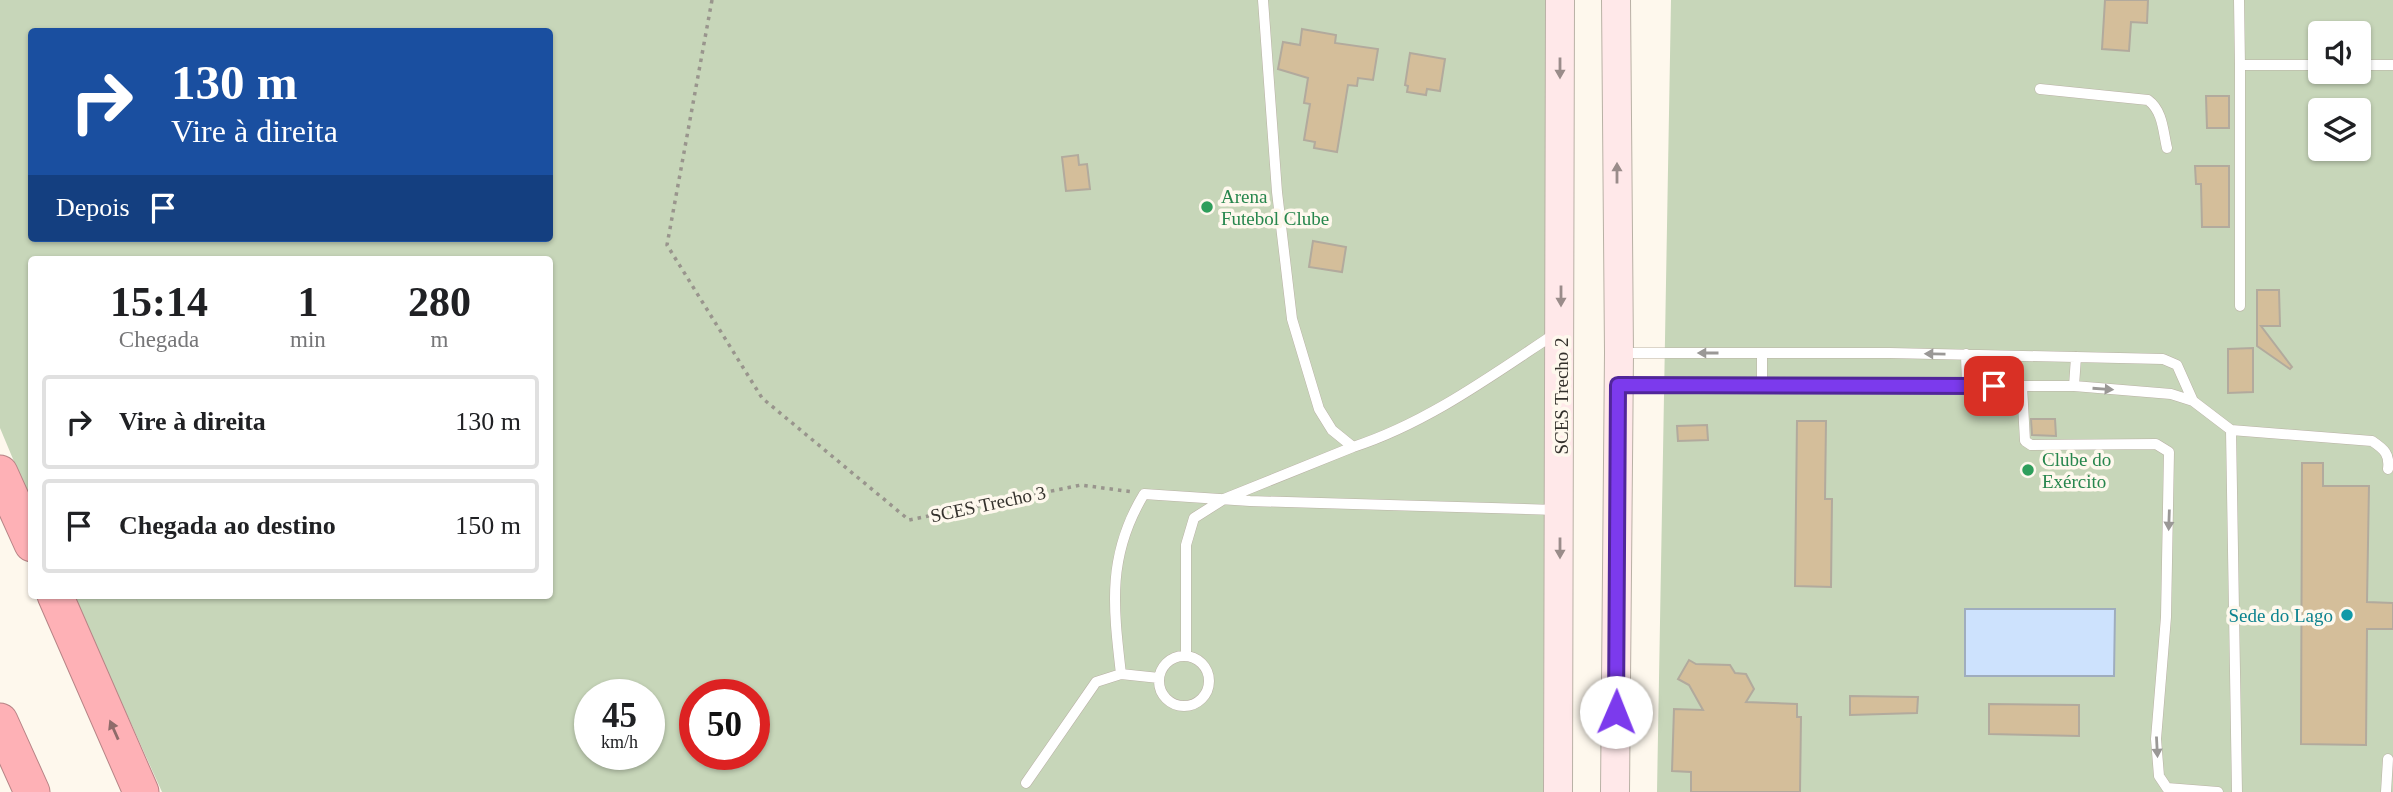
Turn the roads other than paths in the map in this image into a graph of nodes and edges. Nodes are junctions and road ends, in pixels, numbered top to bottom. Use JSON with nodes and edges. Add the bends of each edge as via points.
{"nodes":[{"id":1,"x":1264,"y":0,"type":"edge"},
{"id":2,"x":1560,"y":0,"type":"edge"},
{"id":3,"x":2239,"y":0,"type":"edge"},
{"id":4,"x":1622,"y":2,"type":"edge"},
{"id":5,"x":2240,"y":65,"type":"junction"},
{"id":6,"x":2308,"y":65,"type":"edge"},
{"id":7,"x":2371,"y":65,"type":"edge"},
{"id":8,"x":2393,"y":65,"type":"edge"},
{"id":9,"x":2040,"y":89,"type":"dead end"},
{"id":10,"x":2167,"y":148,"type":"dead end"},
{"id":11,"x":2240,"y":306,"type":"dead end"},
{"id":12,"x":1561,"y":330,"type":"junction"},
{"id":13,"x":1619,"y":353,"type":"junction"},
{"id":14,"x":1762,"y":353,"type":"junction"},
{"id":15,"x":1966,"y":354,"type":"junction"},
{"id":16,"x":2076,"y":357,"type":"junction"},
{"id":17,"x":1618,"y":385,"type":"junction"},
{"id":18,"x":1762,"y":385,"type":"junction"},
{"id":19,"x":1967,"y":386,"type":"junction"},
{"id":20,"x":2022,"y":386,"type":"junction"},
{"id":21,"x":2074,"y":386,"type":"junction"},
{"id":22,"x":2193,"y":401,"type":"junction"},
{"id":23,"x":2231,"y":430,"type":"junction"},
{"id":24,"x":1353,"y":447,"type":"junction"},
{"id":25,"x":2388,"y":469,"type":"dead end"},
{"id":26,"x":0,"y":473,"type":"edge"},
{"id":27,"x":1224,"y":499,"type":"junction"},
{"id":28,"x":1560,"y":510,"type":"junction"},
{"id":29,"x":28,"y":535,"type":"edge"},
{"id":30,"x":56,"y":599,"type":"edge"},
{"id":31,"x":1186,"y":655,"type":"junction"},
{"id":32,"x":1121,"y":674,"type":"junction"},
{"id":33,"x":1160,"y":678,"type":"junction"},
{"id":34,"x":0,"y":721,"type":"edge"},
{"id":35,"x":2388,"y":759,"type":"dead end"},
{"id":36,"x":1026,"y":783,"type":"dead end"},
{"id":37,"x":32,"y":792,"type":"edge"},
{"id":38,"x":141,"y":792,"type":"edge"},
{"id":39,"x":1558,"y":792,"type":"edge"},
{"id":40,"x":1615,"y":792,"type":"edge"},
{"id":41,"x":2218,"y":792,"type":"edge"},
{"id":42,"x":2237,"y":792,"type":"edge"},
{"id":43,"x":2386,"y":792,"type":"edge"}],
"edges":[{"from":1,"to":24,"type":"lane","via":[[1277,192],[1292,319],[1319,410],[1332,430]]},
{"from":2,"to":12,"type":"main road","name":"SCES Trecho 2","one_way":true},
{"from":3,"to":5,"type":"lane"},
{"from":13,"to":4,"type":"main road","one_way":true,"via":[[1616,30]]},
{"from":5,"to":6,"type":"lane"},
{"from":5,"to":11,"type":"lane"},
{"from":7,"to":8,"type":"lane"},
{"from":9,"to":10,"type":"lane","via":[[2148,100],[2160,114]]},
{"from":12,"to":24,"type":"lane","via":[[1454,400]]},
{"from":12,"to":28,"type":"main road","name":"SCES Trecho 2"},
{"from":14,"to":13,"type":"lane","one_way":true},
{"from":13,"to":17,"type":"main road"},
{"from":15,"to":14,"type":"lane","one_way":true},
{"from":14,"to":18,"type":"lane"},
{"from":15,"to":16,"type":"lane"},
{"from":15,"to":19,"type":"lane"},
{"from":16,"to":21,"type":"lane"},
{"from":16,"to":22,"type":"lane","via":[[2173,362]]},
{"from":17,"to":18,"type":"lane"},
{"from":17,"to":40,"type":"main road"},
{"from":18,"to":19,"type":"lane"},
{"from":19,"to":20,"type":"lane"},
{"from":20,"to":21,"type":"lane"},
{"from":20,"to":41,"type":"lane","one_way":true,"via":[[2025,441],[2031,445],[2156,444],[2169,452],[2166,617],[2156,739],[2159,776],[2167,788]]},
{"from":21,"to":22,"type":"lane","one_way":true,"via":[[2171,394]]},
{"from":22,"to":23,"type":"lane"},
{"from":23,"to":25,"type":"lane","via":[[2372,441],[2384,450]]},
{"from":23,"to":42,"type":"lane"},
{"from":24,"to":27,"type":"lane"},
{"from":26,"to":29,"type":"highway"},
{"from":27,"to":28,"type":"lane"},
{"from":27,"to":31,"type":"lane","via":[[1194,519],[1186,545]]},
{"from":27,"to":32,"type":"lane","via":[[1144,494],[1127,521],[1112,600]]},
{"from":28,"to":39,"type":"main road","name":"SCES Trecho 2","one_way":true},
{"from":38,"to":30,"type":"highway","one_way":true},
{"from":31,"to":33,"type":"lane","via":[[1168,662]]},
{"from":31,"to":33,"type":"lane","via":[[1203,664],[1208,673],[1207,692],[1200,700],[1182,706],[1173,703],[1160,688]]},
{"from":32,"to":33,"type":"lane"},
{"from":32,"to":36,"type":"lane","via":[[1096,682]]},
{"from":34,"to":37,"type":"highway"},
{"from":35,"to":43,"type":"lane"}]}
